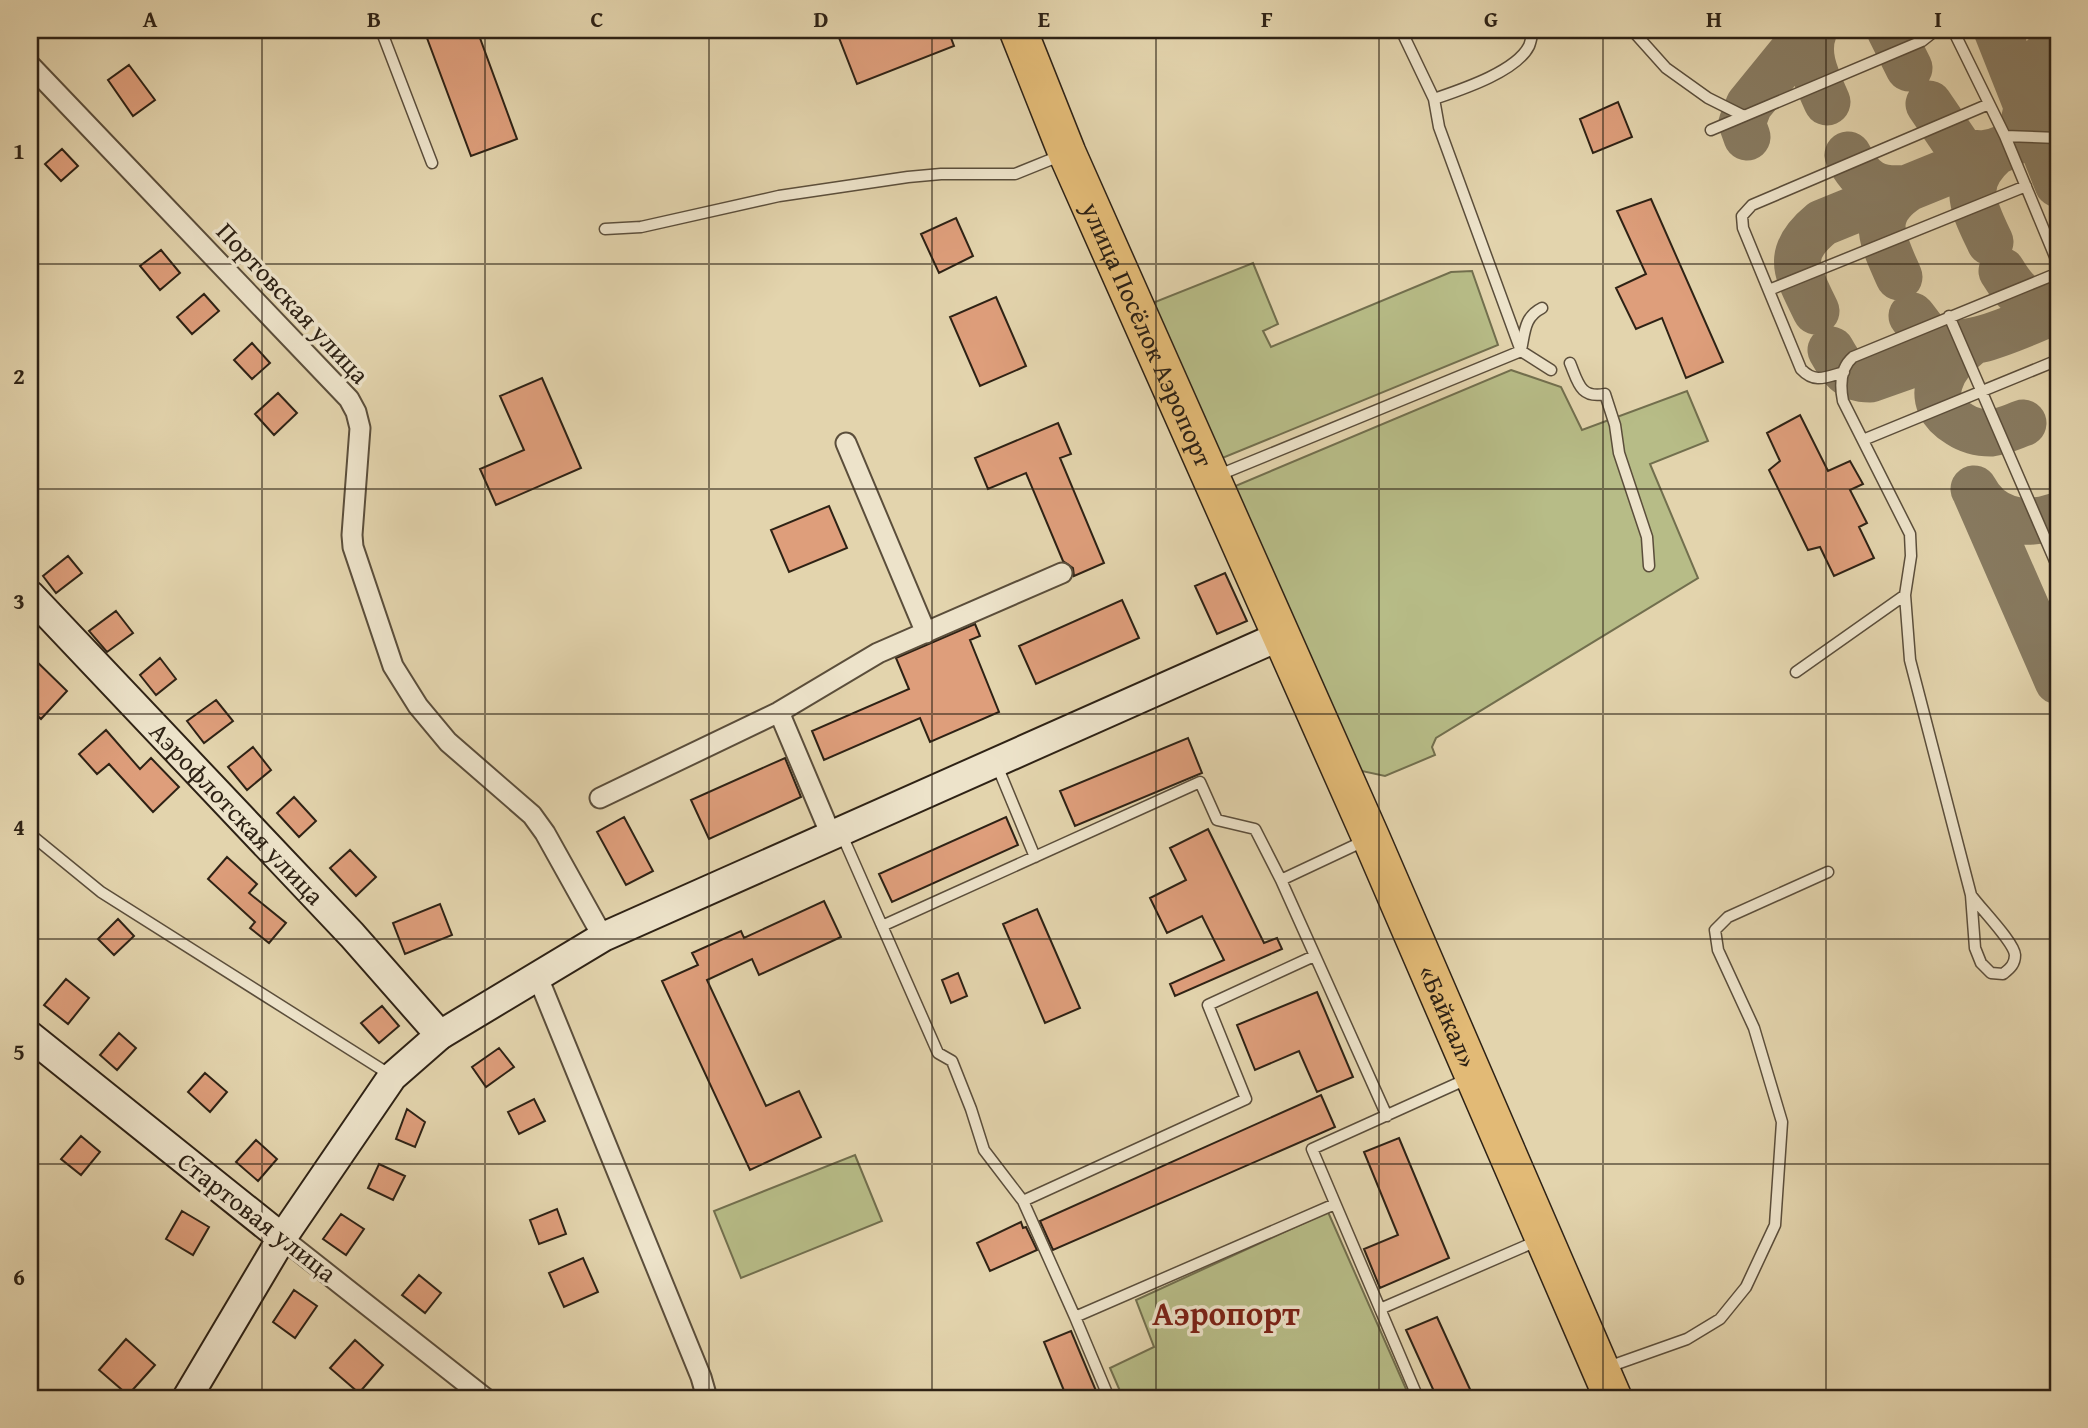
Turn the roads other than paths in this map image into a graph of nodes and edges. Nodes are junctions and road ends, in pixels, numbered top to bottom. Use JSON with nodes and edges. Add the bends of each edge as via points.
{"nodes":[{"id":1,"x":381,"y":30,"type":"edge"},
{"id":2,"x":1018,"y":30,"type":"edge"},
{"id":3,"x":1401,"y":30,"type":"edge"},
{"id":4,"x":1544,"y":30,"type":"edge"},
{"id":5,"x":1632,"y":30,"type":"edge"},
{"id":6,"x":1936,"y":30,"type":"edge"},
{"id":7,"x":1953,"y":30,"type":"edge"},
{"id":8,"x":1532,"y":34,"type":"edge"},
{"id":9,"x":30,"y":65,"type":"edge"},
{"id":10,"x":1434,"y":99,"type":"junction"},
{"id":11,"x":1989,"y":104,"type":"junction"},
{"id":12,"x":1744,"y":116,"type":"junction"},
{"id":13,"x":1711,"y":130,"type":"dead end"},
{"id":14,"x":2005,"y":136,"type":"junction"},
{"id":15,"x":2058,"y":138,"type":"edge"},
{"id":16,"x":1067,"y":153,"type":"junction"},
{"id":17,"x":432,"y":163,"type":"dead end"},
{"id":18,"x":2026,"y":186,"type":"junction"},
{"id":19,"x":606,"y":229,"type":"dead end"},
{"id":20,"x":2058,"y":274,"type":"edge"},
{"id":21,"x":1769,"y":290,"type":"junction"},
{"id":22,"x":1542,"y":308,"type":"dead end"},
{"id":23,"x":1949,"y":316,"type":"junction"},
{"id":24,"x":1521,"y":351,"type":"junction"},
{"id":25,"x":2058,"y":360,"type":"edge"},
{"id":26,"x":1570,"y":363,"type":"dead end"},
{"id":27,"x":1551,"y":370,"type":"dead end"},
{"id":28,"x":1844,"y":372,"type":"junction"},
{"id":29,"x":1982,"y":390,"type":"junction"},
{"id":30,"x":1863,"y":440,"type":"junction"},
{"id":31,"x":846,"y":443,"type":"dead end"},
{"id":32,"x":1212,"y":478,"type":"junction"},
{"id":33,"x":1650,"y":566,"type":"dead end"},
{"id":34,"x":2058,"y":568,"type":"edge"},
{"id":35,"x":1062,"y":573,"type":"dead end"},
{"id":36,"x":30,"y":595,"type":"edge"},
{"id":37,"x":1905,"y":595,"type":"junction"},
{"id":38,"x":926,"y":633,"type":"junction"},
{"id":39,"x":1280,"y":636,"type":"junction"},
{"id":40,"x":1796,"y":672,"type":"dead end"},
{"id":41,"x":779,"y":712,"type":"junction"},
{"id":42,"x":996,"y":762,"type":"junction"},
{"id":43,"x":600,"y":797,"type":"dead end"},
{"id":44,"x":836,"y":833,"type":"junction"},
{"id":45,"x":30,"y":834,"type":"edge"},
{"id":46,"x":1371,"y":838,"type":"junction"},
{"id":47,"x":1035,"y":857,"type":"junction"},
{"id":48,"x":1828,"y":872,"type":"dead end"},
{"id":49,"x":1281,"y":880,"type":"junction"},
{"id":50,"x":1971,"y":895,"type":"junction"},
{"id":51,"x":882,"y":926,"type":"junction"},
{"id":52,"x":603,"y":937,"type":"junction"},
{"id":53,"x":1314,"y":956,"type":"junction"},
{"id":54,"x":537,"y":975,"type":"junction"},
{"id":55,"x":440,"y":1035,"type":"junction"},
{"id":56,"x":30,"y":1036,"type":"edge"},
{"id":57,"x":392,"y":1077,"type":"junction"},
{"id":58,"x":1473,"y":1077,"type":"junction"},
{"id":59,"x":1387,"y":1116,"type":"junction"},
{"id":60,"x":1023,"y":1201,"type":"junction"},
{"id":61,"x":1335,"y":1204,"type":"junction"},
{"id":62,"x":282,"y":1238,"type":"junction"},
{"id":63,"x":1544,"y":1238,"type":"junction"},
{"id":64,"x":1380,"y":1309,"type":"junction"},
{"id":65,"x":1075,"y":1317,"type":"junction"},
{"id":66,"x":1607,"y":1384,"type":"edge"},
{"id":67,"x":187,"y":1398,"type":"edge"},
{"id":68,"x":485,"y":1398,"type":"edge"},
{"id":69,"x":707,"y":1398,"type":"edge"},
{"id":70,"x":1109,"y":1398,"type":"edge"},
{"id":71,"x":1418,"y":1398,"type":"edge"}],
"edges":[{"from":1,"to":17,"type":"lane"},
{"from":2,"to":16,"type":"highway","name":"улица Посёлок Аэропорт"},
{"from":3,"to":10,"type":"lane"},
{"from":4,"to":8,"type":"lane"},
{"from":5,"to":12,"type":"lane","via":[[1666,68],[1708,98]]},
{"from":6,"to":12,"type":"lane","via":[[1922,41]]},
{"from":7,"to":11,"type":"lane"},
{"from":8,"to":10,"type":"lane","via":[[1529,47],[1515,62],[1466,89]]},
{"from":9,"to":52,"type":"street","name":"Портовская улица","via":[[349,399],[360,428],[353,547],[393,666],[448,742],[532,815]]},
{"from":10,"to":24,"type":"lane","via":[[1439,127]]},
{"from":11,"to":14,"type":"lane"},
{"from":11,"to":21,"type":"lane","via":[[1752,205],[1742,216],[1743,228]]},
{"from":12,"to":13,"type":"lane"},
{"from":14,"to":15,"type":"lane"},
{"from":14,"to":18,"type":"lane"},
{"from":16,"to":19,"type":"lane","via":[[1015,174],[908,177]]},
{"from":16,"to":32,"type":"highway","name":"улица Посёлок Аэропорт"},
{"from":18,"to":20,"type":"lane"},
{"from":18,"to":21,"type":"lane"},
{"from":20,"to":23,"type":"lane"},
{"from":21,"to":28,"type":"lane","via":[[1801,369],[1809,377],[1819,378]]},
{"from":22,"to":24,"type":"lane","via":[[1528,318]]},
{"from":23,"to":28,"type":"lane","via":[[1853,357]]},
{"from":23,"to":29,"type":"lane"},
{"from":24,"to":27,"type":"lane"},
{"from":24,"to":32,"type":"lane"},
{"from":25,"to":29,"type":"lane"},
{"from":26,"to":33,"type":"lane","via":[[1587,394],[1605,394],[1619,453],[1639,506]]},
{"from":28,"to":30,"type":"lane","via":[[1840,386],[1843,401]]},
{"from":29,"to":30,"type":"lane"},
{"from":29,"to":34,"type":"lane"},
{"from":30,"to":37,"type":"lane","via":[[1910,534]]},
{"from":31,"to":38,"type":"street"},
{"from":32,"to":39,"type":"highway","name":"улица Посёлок Аэропорт"},
{"from":35,"to":38,"type":"street"},
{"from":36,"to":55,"type":"main road","name":"Аэрофлотская улица","via":[[352,935]]},
{"from":37,"to":40,"type":"lane"},
{"from":37,"to":50,"type":"lane","via":[[1910,660]]},
{"from":38,"to":41,"type":"street","via":[[878,653]]},
{"from":39,"to":42,"type":"main road"},
{"from":39,"to":46,"type":"highway","name":"«Байкал»"},
{"from":41,"to":43,"type":"street"},
{"from":41,"to":44,"type":"street"},
{"from":42,"to":44,"type":"main road"},
{"from":42,"to":47,"type":"lane"},
{"from":44,"to":51,"type":"lane"},
{"from":44,"to":52,"type":"main road"},
{"from":45,"to":57,"type":"lane","via":[[101,892]]},
{"from":46,"to":49,"type":"lane"},
{"from":46,"to":58,"type":"highway","name":"«Байкал»"},
{"from":47,"to":49,"type":"lane","via":[[1200,782],[1217,820],[1255,829]]},
{"from":47,"to":51,"type":"lane"},
{"from":48,"to":66,"type":"lane","via":[[1728,917],[1715,930],[1718,950],[1754,1028],[1782,1122],[1775,1225],[1746,1287],[1720,1319]]},
{"from":49,"to":53,"type":"lane"},
{"from":50,"to":50,"type":"lane","via":[[2015,955],[2003,974],[1991,973],[1975,948]]},
{"from":51,"to":60,"type":"lane","via":[[938,1053],[951,1061],[984,1150]]},
{"from":52,"to":54,"type":"main road"},
{"from":53,"to":59,"type":"lane"},
{"from":53,"to":60,"type":"lane","via":[[1208,1006],[1246,1099]]},
{"from":54,"to":55,"type":"main road"},
{"from":54,"to":69,"type":"street"},
{"from":55,"to":57,"type":"main road"},
{"from":56,"to":62,"type":"main road","name":"Стартовая улица"},
{"from":57,"to":62,"type":"main road"},
{"from":58,"to":59,"type":"lane"},
{"from":58,"to":63,"type":"highway","name":"«Байкал»"},
{"from":59,"to":61,"type":"lane","via":[[1312,1149]]},
{"from":60,"to":65,"type":"lane"},
{"from":61,"to":64,"type":"lane"},
{"from":61,"to":65,"type":"lane"},
{"from":62,"to":67,"type":"main road"},
{"from":62,"to":68,"type":"street","name":"Стартовая улица"},
{"from":63,"to":64,"type":"lane"},
{"from":63,"to":66,"type":"highway","name":"«Байкал»"},
{"from":64,"to":71,"type":"lane"},
{"from":65,"to":70,"type":"lane"}]}
